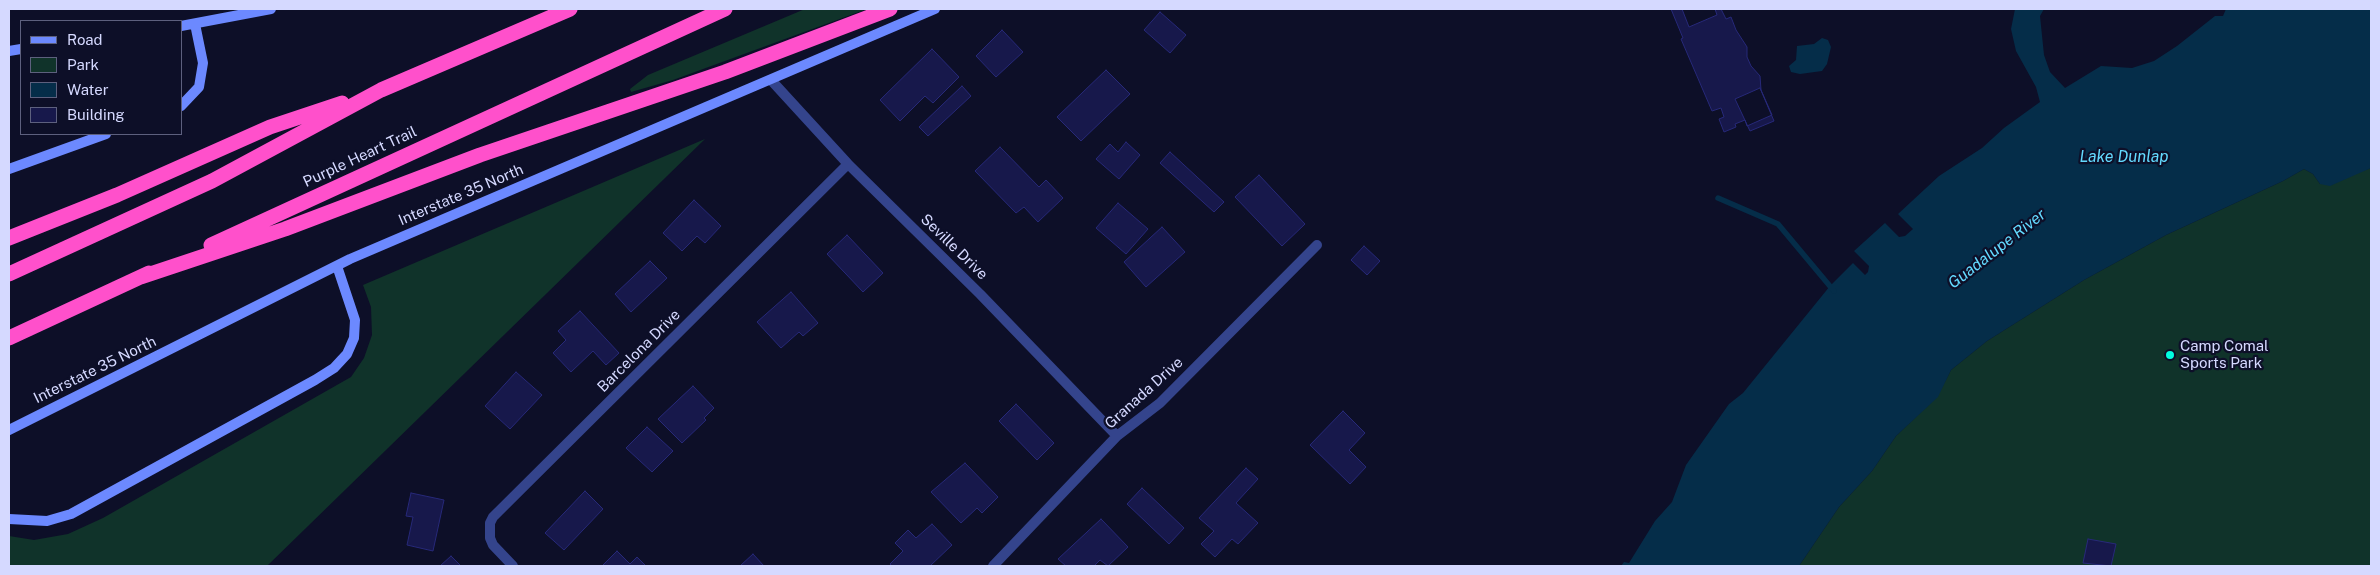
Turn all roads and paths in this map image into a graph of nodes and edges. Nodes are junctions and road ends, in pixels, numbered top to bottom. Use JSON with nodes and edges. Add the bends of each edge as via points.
{"nodes":[{"id":1,"x":271,"y":9,"type":"edge"},
{"id":2,"x":570,"y":9,"type":"edge"},
{"id":3,"x":725,"y":9,"type":"edge"},
{"id":4,"x":890,"y":9,"type":"edge"},
{"id":5,"x":935,"y":9,"type":"edge"},
{"id":6,"x":196,"y":24,"type":"junction"},
{"id":7,"x":182,"y":26,"type":"edge"},
{"id":8,"x":770,"y":80,"type":"junction"},
{"id":9,"x":381,"y":90,"type":"junction"},
{"id":10,"x":182,"y":105,"type":"edge"},
{"id":11,"x":103,"y":135,"type":"edge"},
{"id":12,"x":848,"y":164,"type":"junction"},
{"id":13,"x":9,"y":169,"type":"edge"},
{"id":14,"x":9,"y":238,"type":"edge"},
{"id":15,"x":1317,"y":246,"type":"dead end"},
{"id":16,"x":337,"y":266,"type":"junction"},
{"id":17,"x":9,"y":274,"type":"edge"},
{"id":18,"x":141,"y":277,"type":"junction"},
{"id":19,"x":9,"y":338,"type":"edge"},
{"id":20,"x":9,"y":430,"type":"edge"},
{"id":21,"x":1117,"y":436,"type":"junction"},
{"id":22,"x":9,"y":519,"type":"edge"},
{"id":23,"x":513,"y":566,"type":"edge"},
{"id":24,"x":995,"y":566,"type":"edge"}],
"edges":[{"from":1,"to":6,"type":"main road"},
{"from":2,"to":9,"type":"highway"},
{"from":3,"to":18,"type":"highway","name":"Purple Heart Trail"},
{"from":4,"to":18,"type":"highway","via":[[725,72],[480,155],[285,229]]},
{"from":5,"to":8,"type":"main road","name":"Interstate 35 North"},
{"from":6,"to":7,"type":"main road"},
{"from":6,"to":10,"type":"main road","via":[[203,63],[199,87]]},
{"from":8,"to":12,"type":"street","name":"Seville Drive"},
{"from":8,"to":16,"type":"main road","name":"Interstate 35 North"},
{"from":9,"to":14,"type":"highway","via":[[270,127],[117,196]]},
{"from":9,"to":17,"type":"highway","via":[[212,181]]},
{"from":11,"to":13,"type":"main road"},
{"from":12,"to":21,"type":"street","name":"Seville Drive"},
{"from":12,"to":23,"type":"street","name":"Barcelona Drive","via":[[493,517],[490,538]]},
{"from":15,"to":21,"type":"street","name":"Granada Drive","via":[[1160,403]]},
{"from":16,"to":20,"type":"main road","name":"Interstate 35 North"},
{"from":16,"to":22,"type":"main road","via":[[355,320],[354,338],[347,354],[334,368],[71,514],[48,521]]},
{"from":18,"to":19,"type":"highway","name":"Purple Heart Trail"},
{"from":21,"to":24,"type":"street","name":"Granada Drive"}]}
